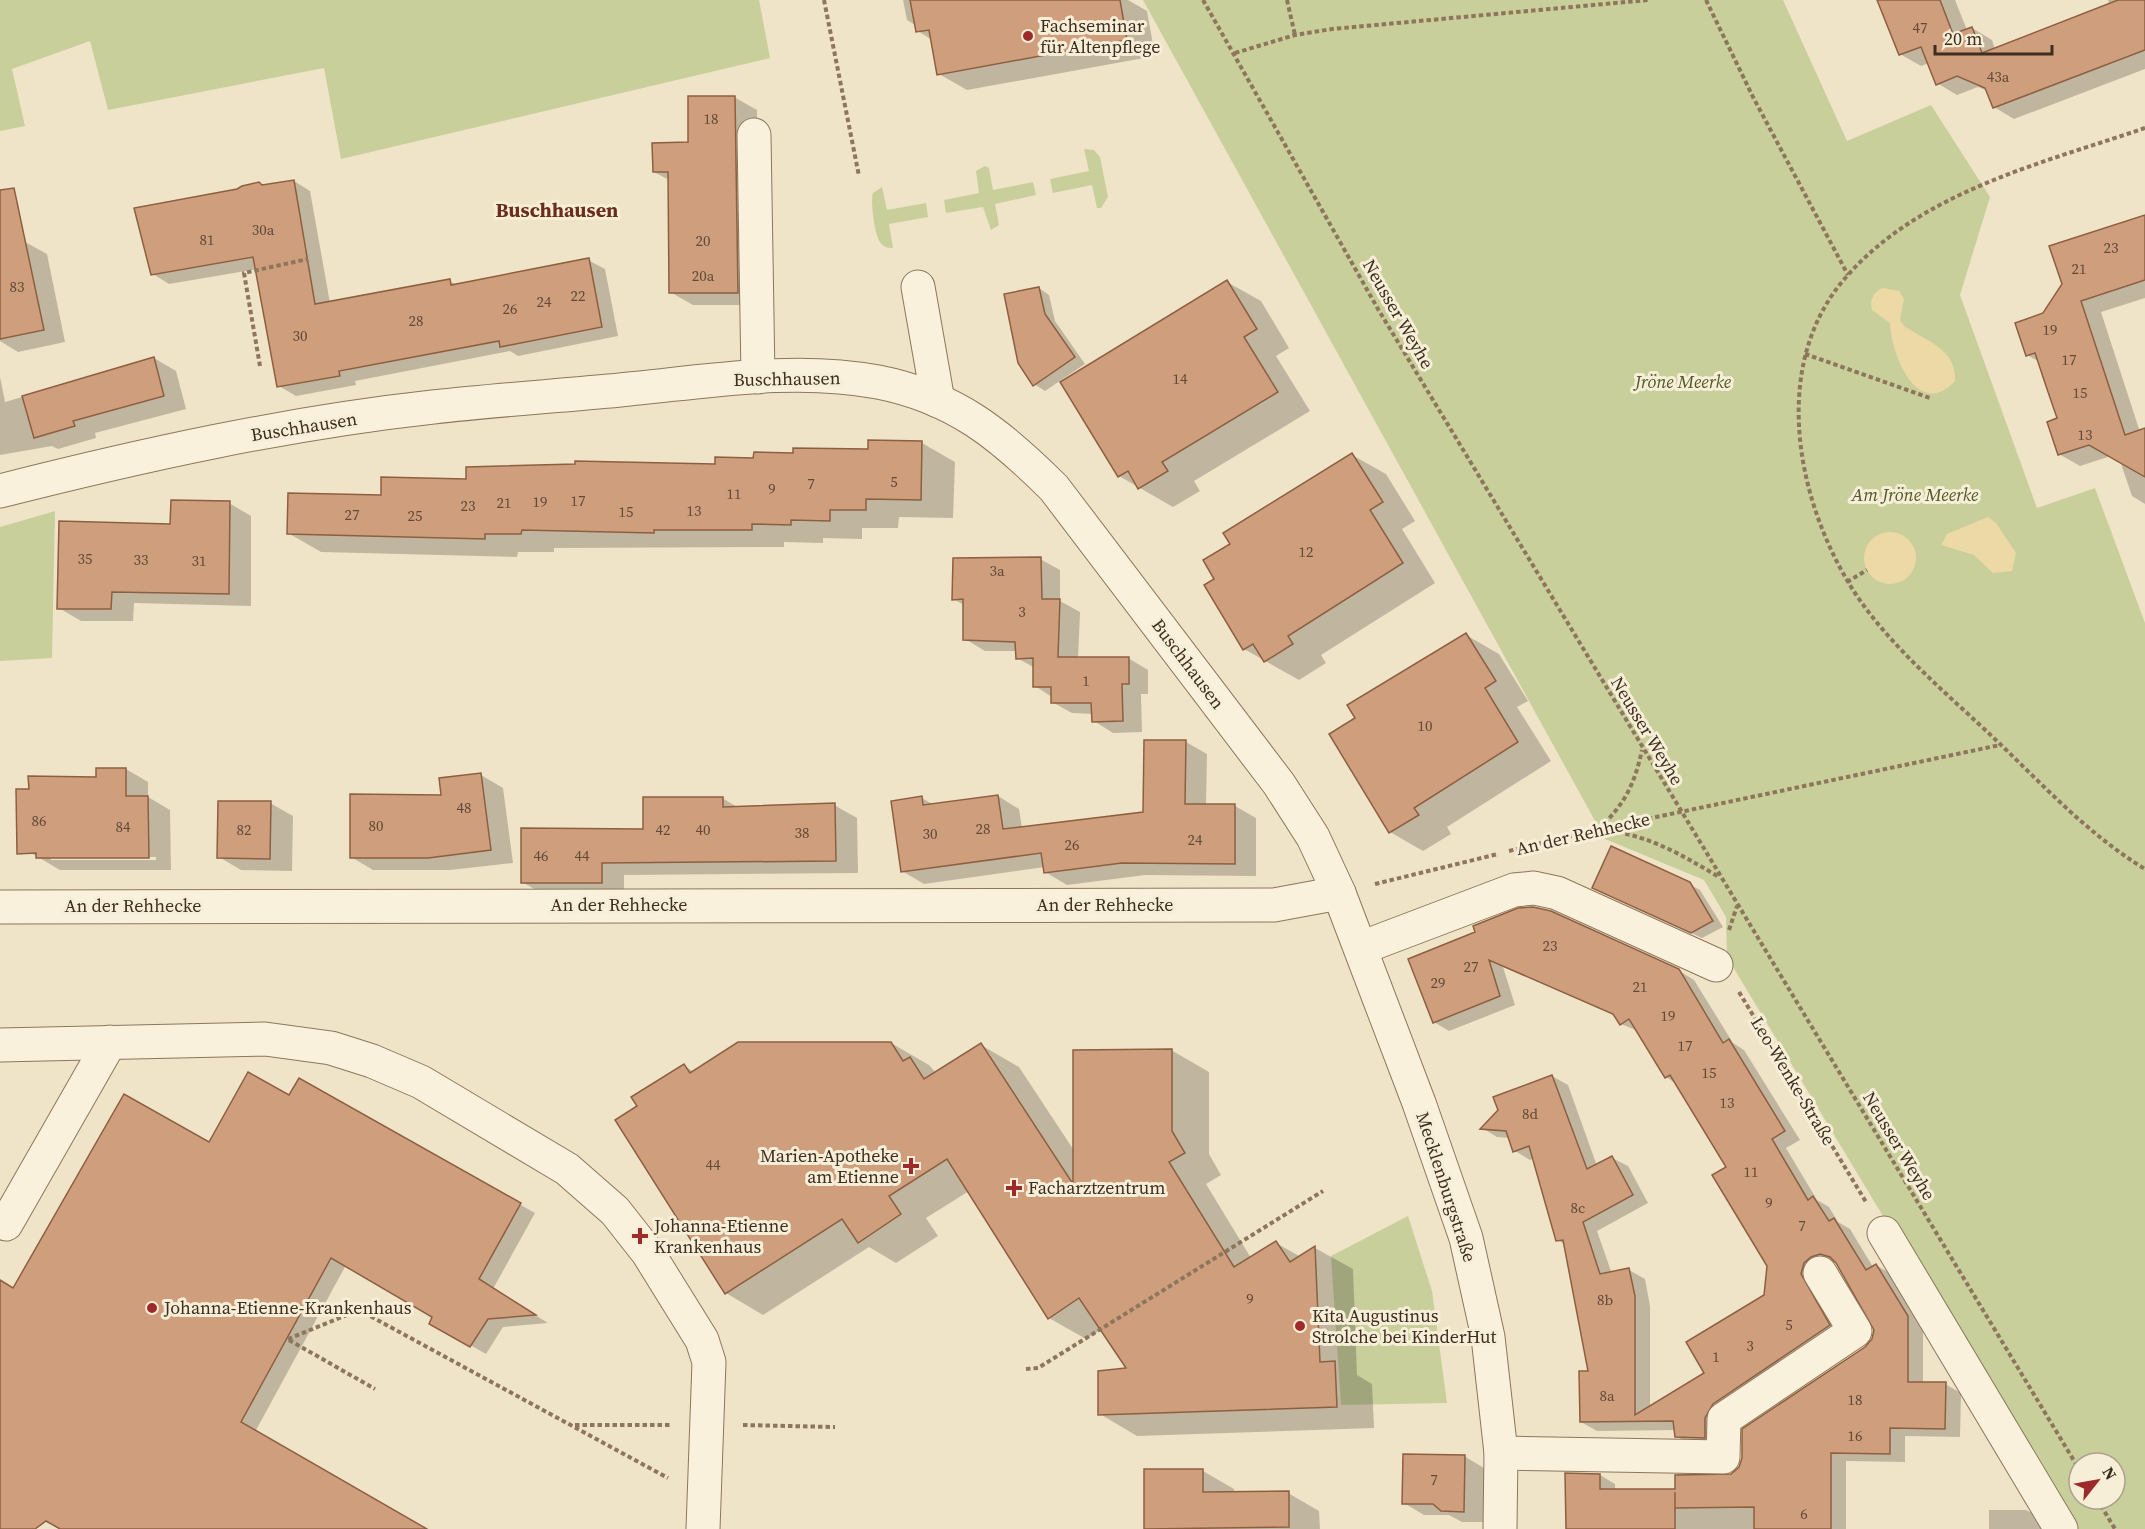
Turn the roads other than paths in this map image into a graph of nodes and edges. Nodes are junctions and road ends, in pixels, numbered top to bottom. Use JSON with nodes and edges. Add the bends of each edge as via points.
{"nodes":[{"id":1,"x":754,"y":135,"type":"dead end"},
{"id":2,"x":918,"y":287,"type":"dead end"},
{"id":3,"x":758,"y":377,"type":"junction"},
{"id":4,"x":938,"y":401,"type":"junction"},
{"id":5,"x":0,"y":492,"type":"edge"},
{"id":6,"x":1339,"y":893,"type":"junction"},
{"id":7,"x":0,"y":907,"type":"edge"},
{"id":8,"x":1361,"y":948,"type":"junction"},
{"id":9,"x":1716,"y":965,"type":"road end"},
{"id":10,"x":110,"y":1042,"type":"junction"},
{"id":11,"x":0,"y":1045,"type":"edge"},
{"id":12,"x":6,"y":1224,"type":"dead end"},
{"id":13,"x":1884,"y":1233,"type":"road end"},
{"id":14,"x":1820,"y":1273,"type":"dead end"},
{"id":15,"x":1501,"y":1453,"type":"junction"},
{"id":16,"x":704,"y":1513,"type":"edge"},
{"id":17,"x":1500,"y":1529,"type":"edge"},
{"id":18,"x":2061,"y":1529,"type":"edge"}],
"edges":[{"from":1,"to":3,"type":"street"},
{"from":2,"to":4,"type":"street"},
{"from":3,"to":4,"type":"street","name":"Buschhausen","via":[[825,375],[880,383]]},
{"from":3,"to":5,"type":"street","name":"Buschhausen","via":[[431,408],[295,428],[186,447]]},
{"from":4,"to":6,"type":"street","name":"Buschhausen","via":[[980,422],[1054,488],[1279,784],[1313,837]]},
{"from":6,"to":7,"type":"street","name":"An der Rehhecke","via":[[1274,905]]},
{"from":6,"to":8,"type":"street","name":"Mecklenburgstraße"},
{"from":8,"to":9,"type":"street","via":[[1514,890],[1534,888],[1557,893]]},
{"from":8,"to":15,"type":"street","name":"Mecklenburgstraße","via":[[1466,1238],[1488,1337]]},
{"from":10,"to":11,"type":"street"},
{"from":10,"to":12,"type":"street"},
{"from":10,"to":16,"type":"street","via":[[265,1039],[331,1048],[421,1082],[567,1169],[615,1211],[648,1252],[702,1340],[709,1362]]},
{"from":13,"to":18,"type":"street"},
{"from":14,"to":15,"type":"street","via":[[1855,1332],[1724,1419],[1723,1457]]},
{"from":15,"to":17,"type":"street","name":"Mecklenburgstraße"}]}
